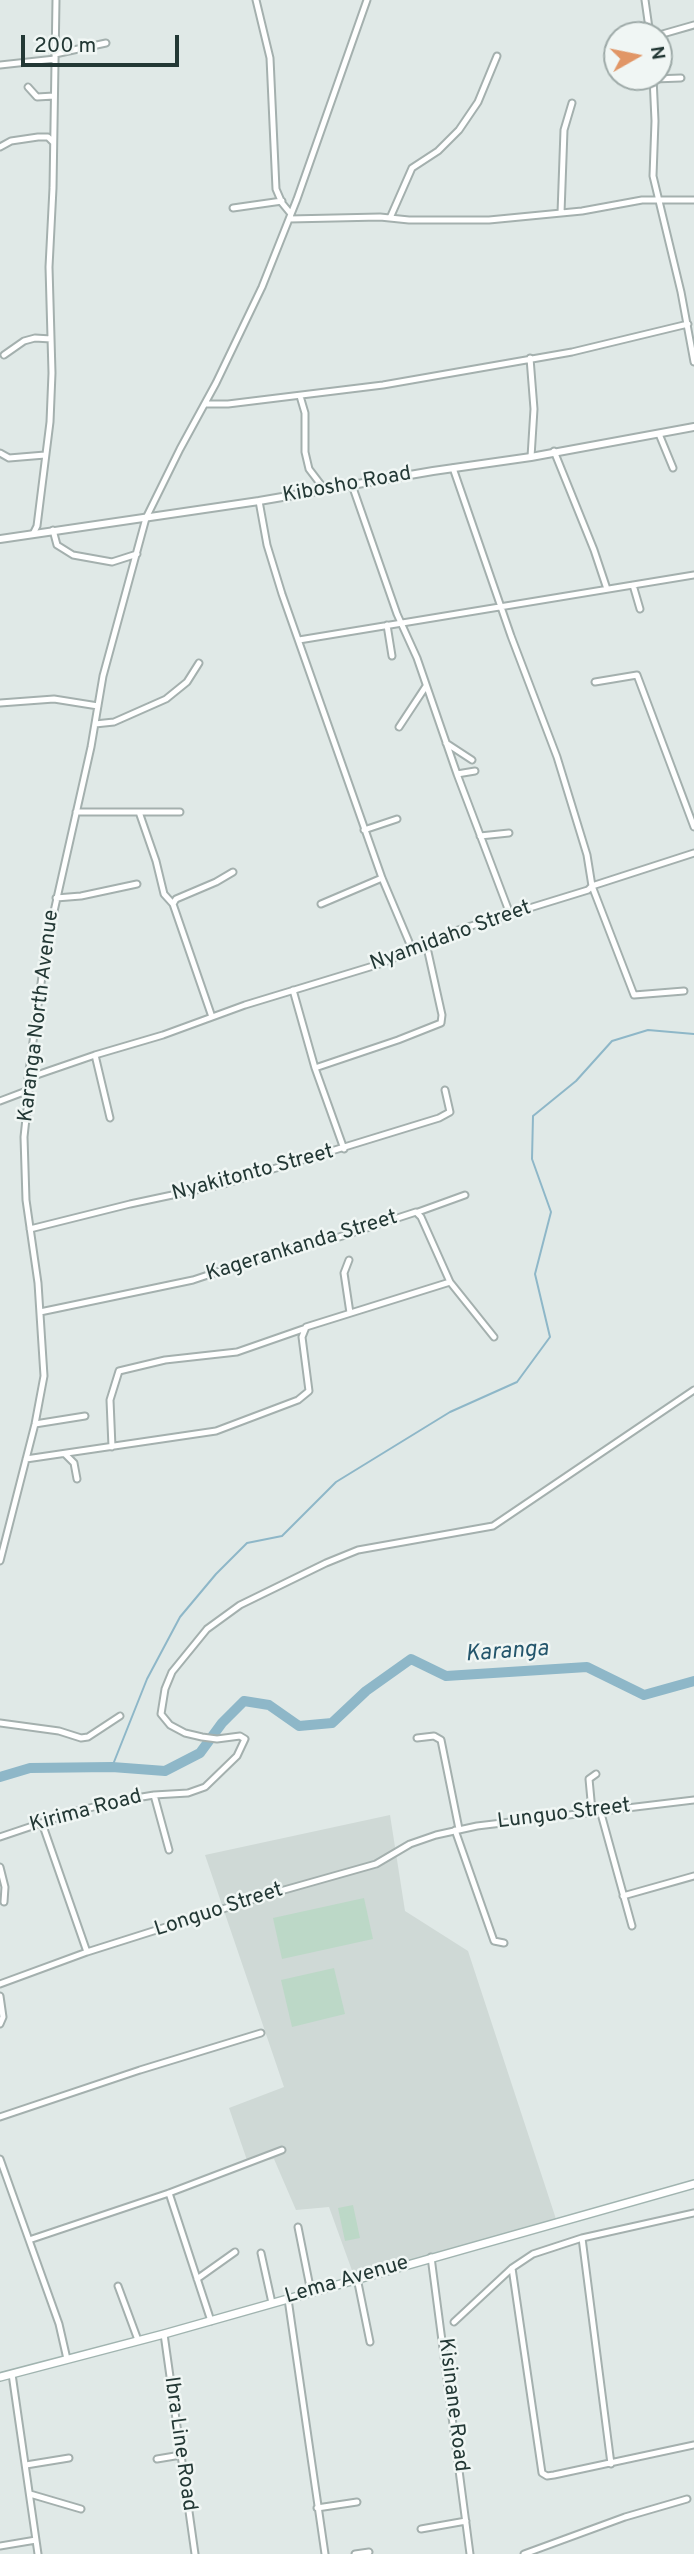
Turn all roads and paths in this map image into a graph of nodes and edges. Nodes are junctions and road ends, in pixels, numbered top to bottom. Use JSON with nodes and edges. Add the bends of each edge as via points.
{"nodes":[{"id":1,"x":57,"y":0,"type":"edge"},
{"id":2,"x":256,"y":0,"type":"edge"},
{"id":3,"x":367,"y":0,"type":"edge"},
{"id":4,"x":645,"y":0,"type":"edge"},
{"id":5,"x":648,"y":21,"type":"edge"},
{"id":6,"x":694,"y":25,"type":"edge"},
{"id":7,"x":673,"y":31,"type":"edge"},
{"id":8,"x":106,"y":43,"type":"dead end"},
{"id":9,"x":497,"y":56,"type":"dead end"},
{"id":10,"x":55,"y":57,"type":"junction"},
{"id":11,"x":0,"y":65,"type":"edge"},
{"id":12,"x":673,"y":78,"type":"edge"},
{"id":13,"x":681,"y":78,"type":"dead end"},
{"id":14,"x":28,"y":88,"type":"dead end"},
{"id":15,"x":654,"y":91,"type":"edge"},
{"id":16,"x":54,"y":96,"type":"junction"},
{"id":17,"x":572,"y":103,"type":"dead end"},
{"id":18,"x":53,"y":142,"type":"junction"},
{"id":19,"x":0,"y":147,"type":"edge"},
{"id":20,"x":657,"y":199,"type":"junction"},
{"id":21,"x":694,"y":200,"type":"edge"},
{"id":22,"x":282,"y":201,"type":"junction"},
{"id":23,"x":233,"y":208,"type":"dead end"},
{"id":24,"x":561,"y":213,"type":"junction"},
{"id":25,"x":290,"y":216,"type":"junction"},
{"id":26,"x":390,"y":218,"type":"junction"},
{"id":27,"x":690,"y":321,"type":"edge"},
{"id":28,"x":51,"y":339,"type":"junction"},
{"id":29,"x":4,"y":355,"type":"dead end"},
{"id":30,"x":530,"y":358,"type":"junction"},
{"id":31,"x":694,"y":362,"type":"edge"},
{"id":32,"x":300,"y":396,"type":"junction"},
{"id":33,"x":205,"y":404,"type":"junction"},
{"id":34,"x":694,"y":427,"type":"edge"},
{"id":35,"x":659,"y":434,"type":"junction"},
{"id":36,"x":554,"y":452,"type":"junction"},
{"id":37,"x":0,"y":453,"type":"edge"},
{"id":38,"x":45,"y":455,"type":"junction"},
{"id":39,"x":531,"y":457,"type":"junction"},
{"id":40,"x":453,"y":468,"type":"junction"},
{"id":41,"x":673,"y":468,"type":"dead end"},
{"id":42,"x":352,"y":485,"type":"junction"},
{"id":43,"x":325,"y":490,"type":"junction"},
{"id":44,"x":259,"y":502,"type":"junction"},
{"id":45,"x":146,"y":518,"type":"junction"},
{"id":46,"x":52,"y":530,"type":"junction"},
{"id":47,"x":33,"y":534,"type":"junction"},
{"id":48,"x":0,"y":539,"type":"edge"},
{"id":49,"x":137,"y":554,"type":"junction"},
{"id":50,"x":694,"y":575,"type":"edge"},
{"id":51,"x":633,"y":585,"type":"junction"},
{"id":52,"x":607,"y":589,"type":"junction"},
{"id":53,"x":502,"y":606,"type":"junction"},
{"id":54,"x":640,"y":609,"type":"dead end"},
{"id":55,"x":401,"y":623,"type":"junction"},
{"id":56,"x":387,"y":625,"type":"junction"},
{"id":57,"x":299,"y":640,"type":"junction"},
{"id":58,"x":392,"y":656,"type":"dead end"},
{"id":59,"x":198,"y":663,"type":"dead end"},
{"id":60,"x":596,"y":681,"type":"dead end"},
{"id":61,"x":426,"y":686,"type":"junction"},
{"id":62,"x":0,"y":703,"type":"edge"},
{"id":63,"x":99,"y":706,"type":"junction"},
{"id":64,"x":95,"y":724,"type":"junction"},
{"id":65,"x":400,"y":727,"type":"dead end"},
{"id":66,"x":446,"y":743,"type":"junction"},
{"id":67,"x":472,"y":760,"type":"dead end"},
{"id":68,"x":475,"y":771,"type":"dead end"},
{"id":69,"x":457,"y":774,"type":"junction"},
{"id":70,"x":76,"y":812,"type":"junction"},
{"id":71,"x":139,"y":812,"type":"junction"},
{"id":72,"x":180,"y":812,"type":"dead end"},
{"id":73,"x":397,"y":819,"type":"dead end"},
{"id":74,"x":694,"y":827,"type":"edge"},
{"id":75,"x":364,"y":830,"type":"junction"},
{"id":76,"x":509,"y":833,"type":"dead end"},
{"id":77,"x":481,"y":836,"type":"junction"},
{"id":78,"x":694,"y":853,"type":"edge"},
{"id":79,"x":233,"y":872,"type":"dead end"},
{"id":80,"x":382,"y":878,"type":"junction"},
{"id":81,"x":137,"y":884,"type":"dead end"},
{"id":82,"x":592,"y":886,"type":"junction"},
{"id":83,"x":56,"y":898,"type":"junction"},
{"id":84,"x":173,"y":904,"type":"junction"},
{"id":85,"x":321,"y":904,"type":"dead end"},
{"id":86,"x":510,"y":914,"type":"junction"},
{"id":87,"x":426,"y":943,"type":"junction"},
{"id":88,"x":412,"y":949,"type":"junction"},
{"id":89,"x":293,"y":990,"type":"junction"},
{"id":90,"x":684,"y":991,"type":"dead end"},
{"id":91,"x":212,"y":1017,"type":"junction"},
{"id":92,"x":95,"y":1055,"type":"junction"},
{"id":93,"x":315,"y":1068,"type":"junction"},
{"id":94,"x":28,"y":1078,"type":"junction"},
{"id":95,"x":29,"y":1090,"type":"junction"},
{"id":96,"x":445,"y":1090,"type":"dead end"},
{"id":97,"x":0,"y":1101,"type":"edge"},
{"id":98,"x":110,"y":1118,"type":"dead end"},
{"id":99,"x":344,"y":1149,"type":"junction"},
{"id":100,"x":465,"y":1195,"type":"dead end"},
{"id":101,"x":418,"y":1212,"type":"junction"},
{"id":102,"x":30,"y":1229,"type":"junction"},
{"id":103,"x":349,"y":1260,"type":"dead end"},
{"id":104,"x":450,"y":1282,"type":"junction"},
{"id":105,"x":40,"y":1312,"type":"junction"},
{"id":106,"x":350,"y":1313,"type":"junction"},
{"id":107,"x":303,"y":1329,"type":"junction"},
{"id":108,"x":494,"y":1337,"type":"dead end"},
{"id":109,"x":694,"y":1390,"type":"edge"},
{"id":110,"x":85,"y":1416,"type":"dead end"},
{"id":111,"x":35,"y":1424,"type":"junction"},
{"id":112,"x":112,"y":1447,"type":"junction"},
{"id":113,"x":65,"y":1454,"type":"junction"},
{"id":114,"x":26,"y":1459,"type":"junction"},
{"id":115,"x":77,"y":1479,"type":"dead end"},
{"id":116,"x":0,"y":1561,"type":"edge"},
{"id":117,"x":120,"y":1716,"type":"dead end"},
{"id":118,"x":0,"y":1723,"type":"edge"},
{"id":119,"x":418,"y":1738,"type":"dead end"},
{"id":120,"x":596,"y":1774,"type":"dead end"},
{"id":121,"x":154,"y":1795,"type":"junction"},
{"id":122,"x":694,"y":1800,"type":"edge"},
{"id":123,"x":600,"y":1810,"type":"junction"},
{"id":124,"x":592,"y":1811,"type":"junction"},
{"id":125,"x":43,"y":1823,"type":"junction"},
{"id":126,"x":457,"y":1830,"type":"junction"},
{"id":127,"x":436,"y":1835,"type":"joint"},
{"id":128,"x":0,"y":1837,"type":"edge"},
{"id":129,"x":169,"y":1850,"type":"dead end"},
{"id":130,"x":0,"y":1867,"type":"edge"},
{"id":131,"x":694,"y":1876,"type":"edge"},
{"id":132,"x":623,"y":1896,"type":"junction"},
{"id":133,"x":4,"y":1902,"type":"dead end"},
{"id":134,"x":632,"y":1926,"type":"dead end"},
{"id":135,"x":504,"y":1943,"type":"dead end"},
{"id":136,"x":87,"y":1952,"type":"junction"},
{"id":137,"x":0,"y":1984,"type":"edge"},
{"id":138,"x":0,"y":1996,"type":"edge"},
{"id":139,"x":0,"y":2024,"type":"edge"},
{"id":140,"x":261,"y":2033,"type":"dead end"},
{"id":141,"x":0,"y":2117,"type":"edge"},
{"id":142,"x":282,"y":2150,"type":"dead end"},
{"id":143,"x":0,"y":2159,"type":"edge"},
{"id":144,"x":1,"y":2167,"type":"edge"},
{"id":145,"x":694,"y":2184,"type":"edge"},
{"id":146,"x":169,"y":2193,"type":"junction"},
{"id":147,"x":694,"y":2213,"type":"edge"},
{"id":148,"x":298,"y":2227,"type":"dead end"},
{"id":149,"x":582,"y":2238,"type":"junction"},
{"id":150,"x":29,"y":2240,"type":"junction"},
{"id":151,"x":235,"y":2252,"type":"dead end"},
{"id":152,"x":261,"y":2253,"type":"dead end"},
{"id":153,"x":431,"y":2257,"type":"junction"},
{"id":154,"x":512,"y":2268,"type":"junction"},
{"id":155,"x":357,"y":2278,"type":"junction"},
{"id":156,"x":197,"y":2279,"type":"junction"},
{"id":157,"x":118,"y":2286,"type":"dead end"},
{"id":158,"x":311,"y":2292,"type":"junction"},
{"id":159,"x":288,"y":2299,"type":"junction"},
{"id":160,"x":272,"y":2303,"type":"junction"},
{"id":161,"x":211,"y":2320,"type":"junction"},
{"id":162,"x":454,"y":2322,"type":"dead end"},
{"id":163,"x":164,"y":2334,"type":"junction"},
{"id":164,"x":138,"y":2340,"type":"junction"},
{"id":165,"x":370,"y":2342,"type":"dead end"},
{"id":166,"x":67,"y":2360,"type":"junction"},
{"id":167,"x":12,"y":2374,"type":"junction"},
{"id":168,"x":0,"y":2377,"type":"edge"},
{"id":169,"x":694,"y":2445,"type":"edge"},
{"id":170,"x":181,"y":2455,"type":"junction"},
{"id":171,"x":69,"y":2458,"type":"dead end"},
{"id":172,"x":157,"y":2459,"type":"dead end"},
{"id":173,"x":611,"y":2464,"type":"junction"},
{"id":174,"x":26,"y":2465,"type":"junction"},
{"id":175,"x":30,"y":2494,"type":"junction"},
{"id":176,"x":687,"y":2500,"type":"dead end"},
{"id":177,"x":357,"y":2502,"type":"dead end"},
{"id":178,"x":317,"y":2508,"type":"junction"},
{"id":179,"x":81,"y":2509,"type":"dead end"},
{"id":180,"x":466,"y":2521,"type":"junction"},
{"id":181,"x":421,"y":2529,"type":"dead end"},
{"id":182,"x":36,"y":2540,"type":"junction"},
{"id":183,"x":0,"y":2546,"type":"edge"},
{"id":184,"x":369,"y":2552,"type":"dead end"},
{"id":185,"x":38,"y":2554,"type":"edge"},
{"id":186,"x":195,"y":2554,"type":"edge"},
{"id":187,"x":325,"y":2554,"type":"edge"},
{"id":188,"x":355,"y":2554,"type":"edge"},
{"id":189,"x":470,"y":2554,"type":"edge"},
{"id":190,"x":524,"y":2554,"type":"edge"}],
"edges":[{"from":1,"to":10,"type":"street"},
{"from":2,"to":22,"type":"street","via":[[270,58],[274,174]]},
{"from":3,"to":25,"type":"street","name":"Karanga North Avenue"},
{"from":4,"to":5,"type":"street"},
{"from":6,"to":7,"type":"street"},
{"from":8,"to":10,"type":"street"},
{"from":9,"to":26,"type":"street","via":[[478,102],[459,130],[412,168]]},
{"from":10,"to":11,"type":"street"},
{"from":10,"to":16,"type":"street"},
{"from":12,"to":13,"type":"street"},
{"from":14,"to":16,"type":"street","via":[[37,97]]},
{"from":15,"to":20,"type":"street","via":[[652,167]]},
{"from":16,"to":18,"type":"street"},
{"from":17,"to":24,"type":"street","via":[[563,140]]},
{"from":18,"to":19,"type":"street","via":[[38,136]]},
{"from":18,"to":28,"type":"street"},
{"from":20,"to":21,"type":"street"},
{"from":20,"to":24,"type":"street"},
{"from":20,"to":27,"type":"street"},
{"from":22,"to":23,"type":"street"},
{"from":22,"to":25,"type":"street"},
{"from":24,"to":26,"type":"street","via":[[480,220]]},
{"from":25,"to":26,"type":"street"},
{"from":25,"to":33,"type":"street","name":"Karanga North Avenue","via":[[246,324]]},
{"from":27,"to":30,"type":"street","via":[[572,352]]},
{"from":27,"to":31,"type":"street"},
{"from":28,"to":29,"type":"street","via":[[24,341]]},
{"from":28,"to":38,"type":"street"},
{"from":30,"to":32,"type":"street"},
{"from":30,"to":39,"type":"street","via":[[534,401]]},
{"from":32,"to":33,"type":"street"},
{"from":32,"to":43,"type":"street","via":[[309,469]]},
{"from":33,"to":45,"type":"street","name":"Karanga North Avenue"},
{"from":34,"to":35,"type":"street","name":"Kibosho Road"},
{"from":35,"to":36,"type":"street","name":"Kibosho Road"},
{"from":35,"to":41,"type":"street"},
{"from":36,"to":39,"type":"street","name":"Kibosho Road"},
{"from":36,"to":52,"type":"street"},
{"from":37,"to":38,"type":"street","via":[[9,458]]},
{"from":38,"to":47,"type":"street"},
{"from":39,"to":40,"type":"street","name":"Kibosho Road"},
{"from":40,"to":42,"type":"street","name":"Kibosho Road"},
{"from":40,"to":53,"type":"street"},
{"from":42,"to":43,"type":"street","name":"Kibosho Road"},
{"from":42,"to":55,"type":"street"},
{"from":43,"to":44,"type":"street","name":"Kibosho Road"},
{"from":44,"to":45,"type":"street","name":"Kibosho Road"},
{"from":44,"to":57,"type":"street","via":[[267,545]]},
{"from":45,"to":46,"type":"street","name":"Kibosho Road"},
{"from":45,"to":49,"type":"street","name":"Karanga North Avenue"},
{"from":46,"to":47,"type":"street","name":"Kibosho Road"},
{"from":46,"to":49,"type":"street","via":[[57,545],[73,555],[112,562]]},
{"from":47,"to":48,"type":"street","name":"Kibosho Road"},
{"from":49,"to":63,"type":"street","name":"Karanga North Avenue","via":[[111,643]]},
{"from":50,"to":51,"type":"street"},
{"from":51,"to":52,"type":"street"},
{"from":51,"to":54,"type":"street"},
{"from":52,"to":53,"type":"street"},
{"from":53,"to":55,"type":"street"},
{"from":53,"to":82,"type":"street","via":[[557,757]]},
{"from":55,"to":56,"type":"street"},
{"from":55,"to":61,"type":"street"},
{"from":56,"to":57,"type":"street"},
{"from":56,"to":58,"type":"street"},
{"from":57,"to":75,"type":"street"},
{"from":59,"to":64,"type":"street","via":[[187,682],[166,699],[114,722]]},
{"from":60,"to":74,"type":"street","via":[[633,674],[639,678]]},
{"from":61,"to":65,"type":"street"},
{"from":61,"to":66,"type":"street"},
{"from":62,"to":63,"type":"street","via":[[54,699]]},
{"from":63,"to":64,"type":"street","name":"Karanga North Avenue"},
{"from":64,"to":70,"type":"street","name":"Karanga North Avenue"},
{"from":66,"to":67,"type":"street"},
{"from":66,"to":69,"type":"street"},
{"from":68,"to":69,"type":"street"},
{"from":69,"to":77,"type":"street"},
{"from":70,"to":71,"type":"street"},
{"from":70,"to":83,"type":"street","name":"Karanga North Avenue"},
{"from":71,"to":72,"type":"street"},
{"from":71,"to":84,"type":"street","via":[[164,894]]},
{"from":73,"to":75,"type":"street"},
{"from":75,"to":80,"type":"street"},
{"from":76,"to":77,"type":"street"},
{"from":77,"to":86,"type":"street"},
{"from":78,"to":82,"type":"street","name":"Nyamidaho Street"},
{"from":79,"to":84,"type":"street"},
{"from":80,"to":85,"type":"street"},
{"from":80,"to":88,"type":"street"},
{"from":81,"to":83,"type":"street"},
{"from":82,"to":86,"type":"street","name":"Nyamidaho Street"},
{"from":82,"to":90,"type":"street","via":[[634,995]]},
{"from":83,"to":94,"type":"street","name":"Karanga North Avenue"},
{"from":84,"to":91,"type":"street"},
{"from":86,"to":87,"type":"street","name":"Nyamidaho Street"},
{"from":87,"to":88,"type":"street","name":"Nyamidaho Street"},
{"from":87,"to":93,"type":"street","via":[[442,1023]]},
{"from":88,"to":89,"type":"street","name":"Nyamidaho Street","via":[[383,963]]},
{"from":89,"to":91,"type":"street","name":"Nyamidaho Street"},
{"from":89,"to":93,"type":"street"},
{"from":91,"to":92,"type":"street","name":"Nyamidaho Street"},
{"from":92,"to":94,"type":"street","name":"Nyamidaho Street"},
{"from":92,"to":98,"type":"street"},
{"from":93,"to":99,"type":"street"},
{"from":94,"to":95,"type":"street","name":"Karanga North Avenue"},
{"from":95,"to":97,"type":"street"},
{"from":95,"to":102,"type":"street","name":"Karanga North Avenue","via":[[24,1174]]},
{"from":96,"to":99,"type":"street","name":"Nyakitonto Street","via":[[448,1114]]},
{"from":99,"to":102,"type":"street","name":"Nyakitonto Street","via":[[224,1185]]},
{"from":100,"to":101,"type":"street"},
{"from":101,"to":104,"type":"street","name":"Kagerankanda Street"},
{"from":101,"to":105,"type":"street","name":"Kagerankanda Street","via":[[193,1280]]},
{"from":102,"to":105,"type":"street","name":"Karanga North Avenue"},
{"from":103,"to":106,"type":"street","via":[[344,1273]]},
{"from":104,"to":106,"type":"street"},
{"from":104,"to":108,"type":"street","name":"Kagerankanda Street"},
{"from":105,"to":111,"type":"street","name":"Karanga North Avenue","via":[[44,1376]]},
{"from":106,"to":107,"type":"street"},
{"from":107,"to":112,"type":"street","via":[[237,1352],[165,1360],[120,1371],[110,1400]]},
{"from":107,"to":112,"type":"street","via":[[309,1385],[304,1398],[216,1431]]},
{"from":109,"to":121,"type":"street","name":"Kirima Road","via":[[493,1526],[358,1550],[228,1612],[176,1665],[161,1706],[163,1719],[185,1733],[217,1739],[240,1736],[245,1743],[205,1787]]},
{"from":110,"to":111,"type":"street"},
{"from":111,"to":114,"type":"street","name":"Karanga North Avenue"},
{"from":112,"to":113,"type":"street"},
{"from":113,"to":114,"type":"street"},
{"from":113,"to":115,"type":"street","via":[[74,1463]]},
{"from":114,"to":116,"type":"street","name":"Karanga North Avenue"},
{"from":117,"to":118,"type":"street","via":[[81,1738]]},
{"from":119,"to":126,"type":"street","via":[[434,1736],[442,1743]]},
{"from":120,"to":124,"type":"street","via":[[589,1782]]},
{"from":121,"to":125,"type":"street","name":"Kirima Road"},
{"from":121,"to":129,"type":"street"},
{"from":122,"to":123,"type":"street","name":"Lunguo Street"},
{"from":123,"to":124,"type":"street","name":"Lunguo Street"},
{"from":123,"to":132,"type":"street"},
{"from":124,"to":126,"type":"street","name":"Lunguo Street"},
{"from":125,"to":128,"type":"street","name":"Kirima Road"},
{"from":125,"to":136,"type":"street"},
{"from":126,"to":127,"type":"street","name":"Lunguo Street"},
{"from":126,"to":135,"type":"street","via":[[494,1941]]},
{"from":127,"to":136,"type":"street","name":"Longuo Street","via":[[376,1864]]},
{"from":130,"to":133,"type":"street"},
{"from":131,"to":132,"type":"street"},
{"from":132,"to":134,"type":"street"},
{"from":136,"to":137,"type":"street","name":"Longuo Street"},
{"from":138,"to":139,"type":"street"},
{"from":140,"to":141,"type":"street"},
{"from":142,"to":146,"type":"street"},
{"from":143,"to":144,"type":"street"},
{"from":144,"to":150,"type":"street"},
{"from":145,"to":153,"type":"main road","name":"Lema Avenue"},
{"from":146,"to":150,"type":"street"},
{"from":146,"to":156,"type":"street"},
{"from":147,"to":149,"type":"street"},
{"from":148,"to":158,"type":"street"},
{"from":149,"to":154,"type":"street","via":[[533,2253]]},
{"from":149,"to":173,"type":"street"},
{"from":150,"to":166,"type":"street"},
{"from":151,"to":156,"type":"street"},
{"from":152,"to":160,"type":"street"},
{"from":153,"to":155,"type":"main road","name":"Lema Avenue"},
{"from":153,"to":180,"type":"street","name":"Kisinane Road"},
{"from":154,"to":162,"type":"street"},
{"from":154,"to":173,"type":"street","via":[[542,2473],[547,2476]]},
{"from":155,"to":158,"type":"main road","name":"Lema Avenue"},
{"from":155,"to":165,"type":"street"},
{"from":156,"to":161,"type":"street"},
{"from":157,"to":164,"type":"street"},
{"from":158,"to":159,"type":"main road","name":"Lema Avenue"},
{"from":159,"to":160,"type":"main road","name":"Lema Avenue"},
{"from":159,"to":178,"type":"street"},
{"from":160,"to":161,"type":"main road","name":"Lema Avenue"},
{"from":161,"to":163,"type":"main road","name":"Lema Avenue"},
{"from":163,"to":164,"type":"main road","name":"Lema Avenue"},
{"from":163,"to":170,"type":"street","name":"Ibra Line Road"},
{"from":164,"to":166,"type":"main road","name":"Lema Avenue"},
{"from":166,"to":167,"type":"main road","name":"Lema Avenue"},
{"from":167,"to":168,"type":"main road","name":"Lema Avenue"},
{"from":167,"to":174,"type":"street"},
{"from":169,"to":173,"type":"street"},
{"from":170,"to":172,"type":"street"},
{"from":170,"to":186,"type":"street","name":"Ibra Line Road"},
{"from":171,"to":174,"type":"street"},
{"from":174,"to":175,"type":"street"},
{"from":175,"to":179,"type":"street"},
{"from":175,"to":182,"type":"street"},
{"from":176,"to":190,"type":"street","via":[[625,2516]]},
{"from":177,"to":178,"type":"street"},
{"from":178,"to":187,"type":"street"},
{"from":180,"to":181,"type":"street"},
{"from":180,"to":189,"type":"street","name":"Kisinane Road"},
{"from":182,"to":183,"type":"street"},
{"from":182,"to":185,"type":"street"},
{"from":184,"to":188,"type":"street"}]}
